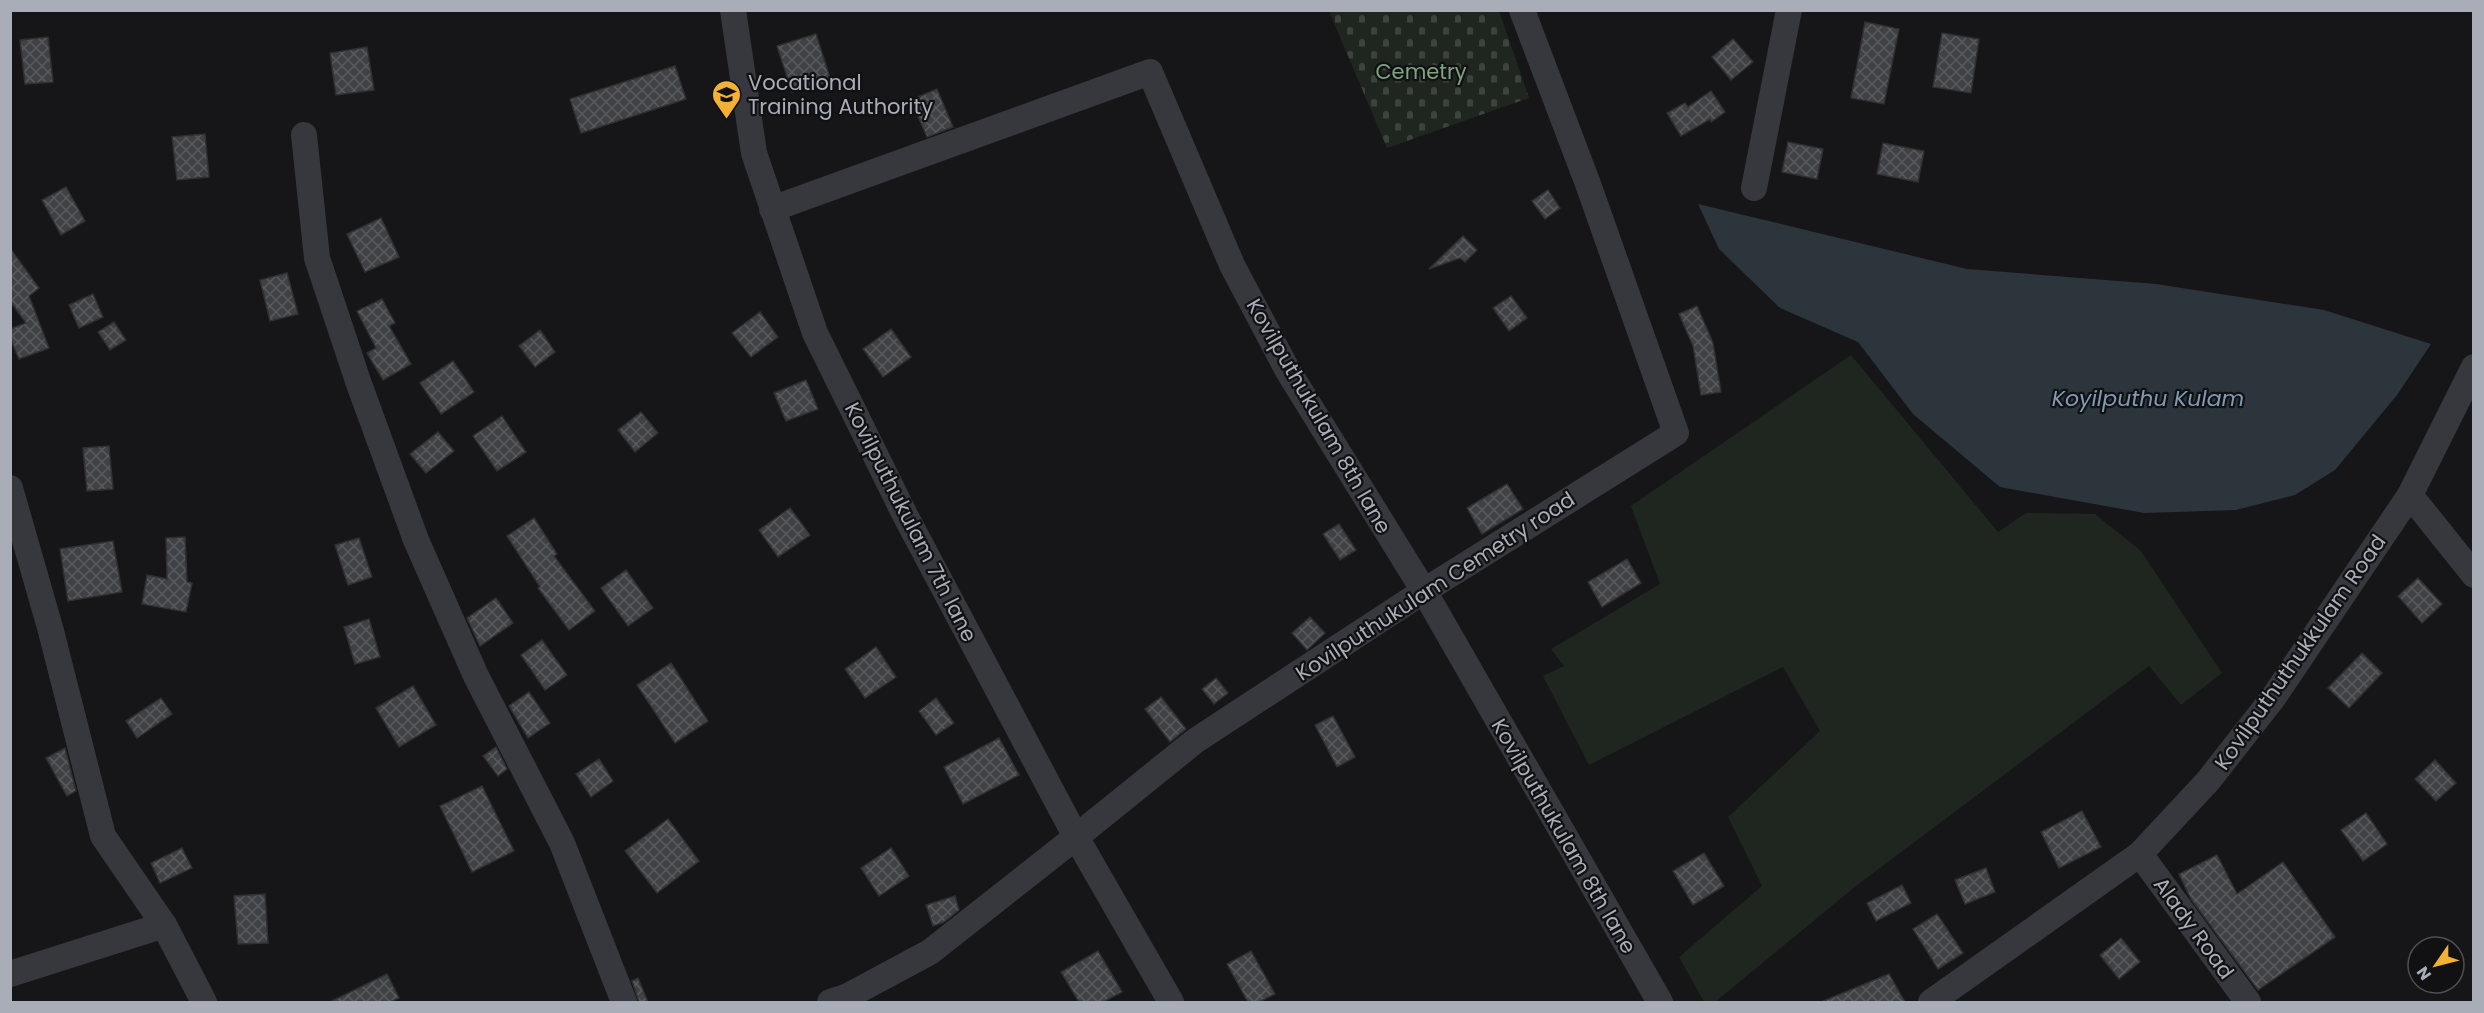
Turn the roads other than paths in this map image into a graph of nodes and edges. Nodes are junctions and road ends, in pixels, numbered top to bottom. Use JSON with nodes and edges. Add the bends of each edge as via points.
{"nodes":[{"id":1,"x":733,"y":10,"type":"edge"},
{"id":2,"x":1522,"y":10,"type":"edge"},
{"id":3,"x":1789,"y":10,"type":"edge"},
{"id":4,"x":304,"y":135,"type":"dead end"},
{"id":5,"x":1754,"y":188,"type":"dead end"},
{"id":6,"x":772,"y":208,"type":"junction"},
{"id":7,"x":2474,"y":367,"type":"edge"},
{"id":8,"x":10,"y":488,"type":"edge"},
{"id":9,"x":2410,"y":495,"type":"junction"},
{"id":10,"x":2474,"y":575,"type":"edge"},
{"id":11,"x":1424,"y":591,"type":"junction"},
{"id":12,"x":1076,"y":837,"type":"junction"},
{"id":13,"x":2140,"y":854,"type":"junction"},
{"id":14,"x":164,"y":925,"type":"junction"},
{"id":15,"x":10,"y":974,"type":"edge"},
{"id":16,"x":204,"y":1002,"type":"edge"},
{"id":17,"x":624,"y":1002,"type":"edge"},
{"id":18,"x":830,"y":1002,"type":"edge"},
{"id":19,"x":1171,"y":1002,"type":"edge"},
{"id":20,"x":1660,"y":1002,"type":"edge"},
{"id":21,"x":1931,"y":1002,"type":"edge"},
{"id":22,"x":2248,"y":1002,"type":"edge"}],
"edges":[{"from":1,"to":6,"type":"street","name":"Kovilputhukulam 7th lane","via":[[753,153]]},
{"from":2,"to":11,"type":"street","name":"Kovilputhukulam Cemetry road","via":[[1676,433]]},
{"from":3,"to":5,"type":"street"},
{"from":4,"to":17,"type":"street","via":[[317,258],[416,540],[476,676],[562,843]]},
{"from":6,"to":11,"type":"street","name":"Kovilputhukulam 8th lane","via":[[1150,72],[1232,265],[1288,371]]},
{"from":6,"to":12,"type":"street","name":"Kovilputhukulam 7th lane","via":[[815,333],[911,526]]},
{"from":7,"to":9,"type":"street","name":"Kovilputhuthukkulam Road"},
{"from":8,"to":14,"type":"street","via":[[103,836]]},
{"from":9,"to":10,"type":"street"},
{"from":9,"to":13,"type":"street","name":"Kovilputhuthukkulam Road","via":[[2273,698],[2208,781]]},
{"from":11,"to":12,"type":"street","name":"Kovilputhukulam Cemetry road","via":[[1195,741]]},
{"from":11,"to":20,"type":"street","name":"Kovilputhukulam 8th lane"},
{"from":12,"to":18,"type":"street","name":"Kovilputhukulam Cemetry road","via":[[930,952]]},
{"from":12,"to":19,"type":"street","name":"Kovilputhukulam 7th lane"},
{"from":13,"to":21,"type":"street","name":"Kovilputhuthukkulam Road"},
{"from":13,"to":22,"type":"street","name":"Alady Road"},
{"from":14,"to":15,"type":"street"},
{"from":14,"to":16,"type":"street"}]}
